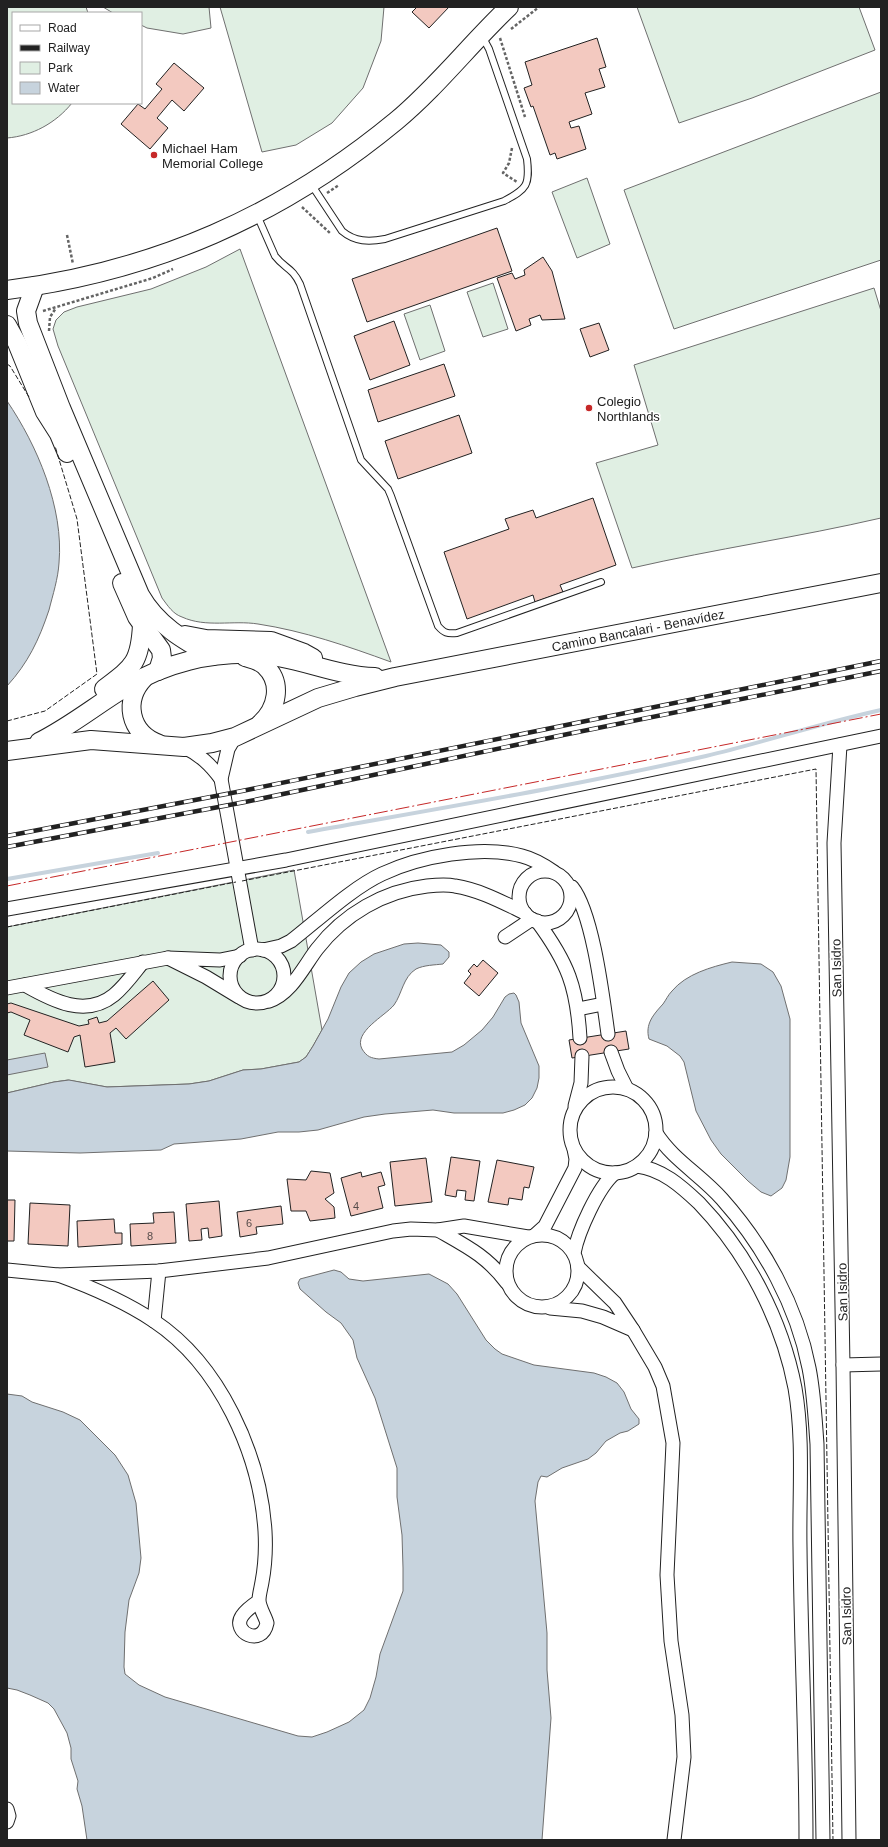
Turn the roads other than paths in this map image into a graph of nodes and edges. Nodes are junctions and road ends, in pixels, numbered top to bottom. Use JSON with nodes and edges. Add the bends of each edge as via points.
{"nodes":[{"id":1,"x":509,"y":7,"type":"edge"},
{"id":2,"x":481,"y":35,"type":"junction"},
{"id":3,"x":311,"y":184,"type":"junction"},
{"id":4,"x":257,"y":214,"type":"junction"},
{"id":5,"x":35,"y":286,"type":"junction"},
{"id":6,"x":7,"y":290,"type":"edge"},
{"id":7,"x":7,"y":325,"type":"edge"},
{"id":8,"x":601,"y":582,"type":"dead end"},
{"id":9,"x":881,"y":583,"type":"edge"},
{"id":10,"x":142,"y":625,"type":"junction"},
{"id":11,"x":174,"y":632,"type":"junction"},
{"id":12,"x":240,"y":655,"type":"junction"},
{"id":13,"x":213,"y":656,"type":"junction"},
{"id":14,"x":331,"y":670,"type":"junction"},
{"id":15,"x":152,"y":673,"type":"junction"},
{"id":16,"x":395,"y":677,"type":"junction"},
{"id":17,"x":68,"y":726,"type":"junction"},
{"id":18,"x":258,"y":726,"type":"junction"},
{"id":19,"x":881,"y":736,"type":"edge"},
{"id":20,"x":235,"y":737,"type":"junction"},
{"id":21,"x":840,"y":745,"type":"junction"},
{"id":22,"x":163,"y":746,"type":"junction"},
{"id":23,"x":184,"y":747,"type":"junction"},
{"id":24,"x":25,"y":748,"type":"junction"},
{"id":25,"x":7,"y":751,"type":"edge"},
{"id":26,"x":221,"y":779,"type":"junction"},
{"id":27,"x":236,"y":868,"type":"junction"},
{"id":28,"x":554,"y":872,"type":"junction"},
{"id":29,"x":566,"y":880,"type":"junction"},
{"id":30,"x":7,"y":909,"type":"edge"},
{"id":31,"x":531,"y":918,"type":"junction"},
{"id":32,"x":505,"y":937,"type":"dead end"},
{"id":33,"x":257,"y":950,"type":"junction"},
{"id":34,"x":240,"y":956,"type":"junction"},
{"id":35,"x":168,"y":958,"type":"junction"},
{"id":36,"x":143,"y":962,"type":"junction"},
{"id":37,"x":25,"y":985,"type":"junction"},
{"id":38,"x":7,"y":988,"type":"edge"},
{"id":39,"x":244,"y":1000,"type":"junction"},
{"id":40,"x":269,"y":1001,"type":"junction"},
{"id":41,"x":603,"y":1004,"type":"junction"},
{"id":42,"x":578,"y":1009,"type":"junction"},
{"id":43,"x":608,"y":1034,"type":"dead end"},
{"id":44,"x":580,"y":1038,"type":"dead end"},
{"id":45,"x":611,"y":1052,"type":"dead end"},
{"id":46,"x":582,"y":1056,"type":"dead end"},
{"id":47,"x":627,"y":1089,"type":"junction"},
{"id":48,"x":574,"y":1108,"type":"junction"},
{"id":49,"x":656,"y":1133,"type":"junction"},
{"id":50,"x":574,"y":1149,"type":"junction"},
{"id":51,"x":637,"y":1166,"type":"junction"},
{"id":52,"x":615,"y":1173,"type":"junction"},
{"id":53,"x":438,"y":1230,"type":"junction"},
{"id":54,"x":532,"y":1236,"type":"junction"},
{"id":55,"x":574,"y":1253,"type":"junction"},
{"id":56,"x":578,"y":1267,"type":"junction"},
{"id":57,"x":7,"y":1270,"type":"edge"},
{"id":58,"x":159,"y":1271,"type":"junction"},
{"id":59,"x":58,"y":1275,"type":"junction"},
{"id":60,"x":509,"y":1287,"type":"junction"},
{"id":61,"x":544,"y":1307,"type":"junction"},
{"id":62,"x":154,"y":1321,"type":"junction"},
{"id":63,"x":633,"y":1330,"type":"junction"},
{"id":64,"x":881,"y":1364,"type":"edge"},
{"id":65,"x":843,"y":1365,"type":"junction"},
{"id":66,"x":815,"y":1418,"type":"junction"},
{"id":67,"x":799,"y":1420,"type":"junction"},
{"id":68,"x":259,"y":1601,"type":"dead end"},
{"id":69,"x":805,"y":1742,"type":"junction"},
{"id":70,"x":822,"y":1742,"type":"junction"},
{"id":71,"x":7,"y":1809,"type":"edge"},
{"id":72,"x":7,"y":1822,"type":"edge"},
{"id":73,"x":674,"y":1840,"type":"edge"},
{"id":74,"x":806,"y":1840,"type":"edge"},
{"id":75,"x":823,"y":1840,"type":"edge"},
{"id":76,"x":849,"y":1840,"type":"edge"}],
"edges":[{"from":1,"to":2,"type":"main road"},
{"from":2,"to":3,"type":"main road","via":[[434,86],[396,121]]},
{"from":2,"to":3,"type":"lane","via":[[489,49],[527,159],[529,175],[525,187],[519,193],[504,201],[372,242],[349,237],[342,231]]},
{"from":3,"to":4,"type":"main road"},
{"from":4,"to":5,"type":"main road","via":[[212,236],[155,257],[104,273]]},
{"from":4,"to":8,"type":"lane","via":[[275,256],[289,267],[300,284],[361,460],[388,489],[442,632],[457,633]]},
{"from":5,"to":6,"type":"main road"},
{"from":5,"to":11,"type":"main road","via":[[26,311],[28,323],[61,408],[140,595],[150,612]]},
{"from":7,"to":10,"type":"main road","via":[[45,412],[59,434],[132,608]]},
{"from":9,"to":16,"type":"main road","name":"Camino Bancalari - Benavídez"},
{"from":10,"to":15,"type":"main road","via":[[161,650],[162,658]]},
{"from":10,"to":17,"type":"main road","via":[[141,645],[134,663],[98,692]]},
{"from":11,"to":13,"type":"main road"},
{"from":11,"to":14,"type":"main road","via":[[206,640],[271,641],[304,653]]},
{"from":12,"to":13,"type":"main road","name":"Camino Bancalari - Benavídez"},
{"from":12,"to":14,"type":"main road","name":"Camino Bancalari - Benavídez","via":[[271,656]]},
{"from":12,"to":18,"type":"main road","via":[[265,666],[273,677],[276,690],[275,704],[268,717]]},
{"from":13,"to":15,"type":"main road","name":"Camino Bancalari - Benavídez","via":[[172,665]]},
{"from":14,"to":16,"type":"main road","name":"Camino Bancalari - Benavídez","via":[[360,676]]},
{"from":15,"to":17,"type":"main road","name":"Camino Bancalari - Benavídez","via":[[126,687]]},
{"from":15,"to":22,"type":"main road","via":[[138,685],[132,697],[131,710],[134,722],[141,733],[151,742]]},
{"from":16,"to":18,"type":"main road","name":"Camino Bancalari - Benavídez","via":[[318,698]]},
{"from":17,"to":24,"type":"main road","name":"Camino Bancalari - Benavídez"},
{"from":18,"to":20,"type":"main road","name":"Camino Bancalari - Benavídez"},
{"from":19,"to":21,"type":"street"},
{"from":20,"to":23,"type":"main road","name":"Camino Bancalari - Benavídez"},
{"from":20,"to":26,"type":"street","via":[[228,749]]},
{"from":21,"to":27,"type":"street","via":[[286,860]]},
{"from":21,"to":65,"type":"street","name":"San Isidro","via":[[834,843]]},
{"from":22,"to":23,"type":"main road","name":"Camino Bancalari - Benavídez"},
{"from":22,"to":24,"type":"main road","name":"Camino Bancalari - Benavídez","via":[[91,740]]},
{"from":23,"to":26,"type":"street","via":[[201,756]]},
{"from":24,"to":25,"type":"main road","name":"Camino Bancalari - Benavídez"},
{"from":26,"to":27,"type":"street"},
{"from":27,"to":30,"type":"street"},
{"from":27,"to":33,"type":"street"},
{"from":28,"to":29,"type":"street"},
{"from":28,"to":31,"type":"street","via":[[535,873],[524,882],[520,890],[520,900]]},
{"from":28,"to":33,"type":"street","via":[[540,862],[505,853],[473,852],[423,860],[381,874],[281,946]]},
{"from":29,"to":31,"type":"street","via":[[571,899],[566,912],[555,921],[546,923]]},
{"from":29,"to":41,"type":"street","via":[[574,889],[588,924]]},
{"from":31,"to":32,"type":"street"},
{"from":31,"to":40,"type":"street","via":[[487,895],[453,885],[412,888],[388,895],[368,904],[339,926],[318,947],[286,992]]},
{"from":31,"to":42,"type":"street","via":[[558,952],[573,986]]},
{"from":33,"to":34,"type":"street"},
{"from":33,"to":40,"type":"street","via":[[271,953],[278,959],[284,973],[282,987]]},
{"from":34,"to":35,"type":"street","via":[[220,960]]},
{"from":34,"to":39,"type":"street","via":[[234,964],[231,979],[233,988]]},
{"from":35,"to":36,"type":"street"},
{"from":35,"to":39,"type":"street"},
{"from":36,"to":37,"type":"street"},
{"from":36,"to":37,"type":"street","via":[[115,995],[93,1006],[62,1002]]},
{"from":37,"to":38,"type":"street"},
{"from":39,"to":40,"type":"street","via":[[254,1003]]},
{"from":41,"to":42,"type":"street"},
{"from":41,"to":43,"type":"street"},
{"from":42,"to":44,"type":"street"},
{"from":45,"to":47,"type":"street"},
{"from":46,"to":48,"type":"street","via":[[581,1083]]},
{"from":47,"to":48,"type":"street","via":[[612,1086],[597,1089],[584,1097]]},
{"from":47,"to":49,"type":"street","via":[[635,1092],[647,1103],[654,1117]]},
{"from":48,"to":50,"type":"street","via":[[569,1133]]},
{"from":49,"to":51,"type":"street","via":[[652,1148]]},
{"from":49,"to":66,"type":"street","via":[[666,1149],[697,1174],[736,1214],[773,1272],[801,1335],[812,1386]]},
{"from":50,"to":52,"type":"street","via":[[591,1168]]},
{"from":50,"to":54,"type":"street","via":[[575,1168],[548,1220]]},
{"from":51,"to":52,"type":"street"},
{"from":51,"to":67,"type":"street","via":[[658,1170],[690,1195],[730,1238],[763,1296],[788,1360]]},
{"from":52,"to":55,"type":"street","via":[[605,1182],[580,1231]]},
{"from":53,"to":54,"type":"street","via":[[464,1226]]},
{"from":53,"to":58,"type":"street","via":[[399,1230],[268,1258]]},
{"from":53,"to":60,"type":"street","via":[[489,1262]]},
{"from":54,"to":55,"type":"street","via":[[554,1236],[566,1243]]},
{"from":54,"to":60,"type":"street","via":[[517,1244],[509,1255],[505,1268]]},
{"from":55,"to":56,"type":"street"},
{"from":56,"to":61,"type":"street","via":[[575,1286],[567,1297],[557,1304]]},
{"from":56,"to":63,"type":"street","via":[[615,1303]]},
{"from":57,"to":59,"type":"street"},
{"from":58,"to":59,"type":"street"},
{"from":58,"to":62,"type":"street"},
{"from":59,"to":62,"type":"street","via":[[95,1289]]},
{"from":60,"to":61,"type":"street","via":[[524,1302]]},
{"from":61,"to":63,"type":"street","via":[[603,1317]]},
{"from":62,"to":68,"type":"street","via":[[177,1340],[209,1377],[244,1436],[261,1497],[265,1532],[265,1561]]},
{"from":63,"to":73,"type":"street","via":[[663,1386],[674,1443],[667,1575],[671,1641],[682,1715],[684,1757]]},
{"from":64,"to":65,"type":"street"},
{"from":65,"to":76,"type":"street","name":"San Isidro"},
{"from":66,"to":67,"type":"street"},
{"from":66,"to":70,"type":"street"},
{"from":67,"to":69,"type":"street"},
{"from":69,"to":70,"type":"street"},
{"from":69,"to":74,"type":"street"},
{"from":70,"to":75,"type":"street"},
{"from":71,"to":72,"type":"street"}]}
